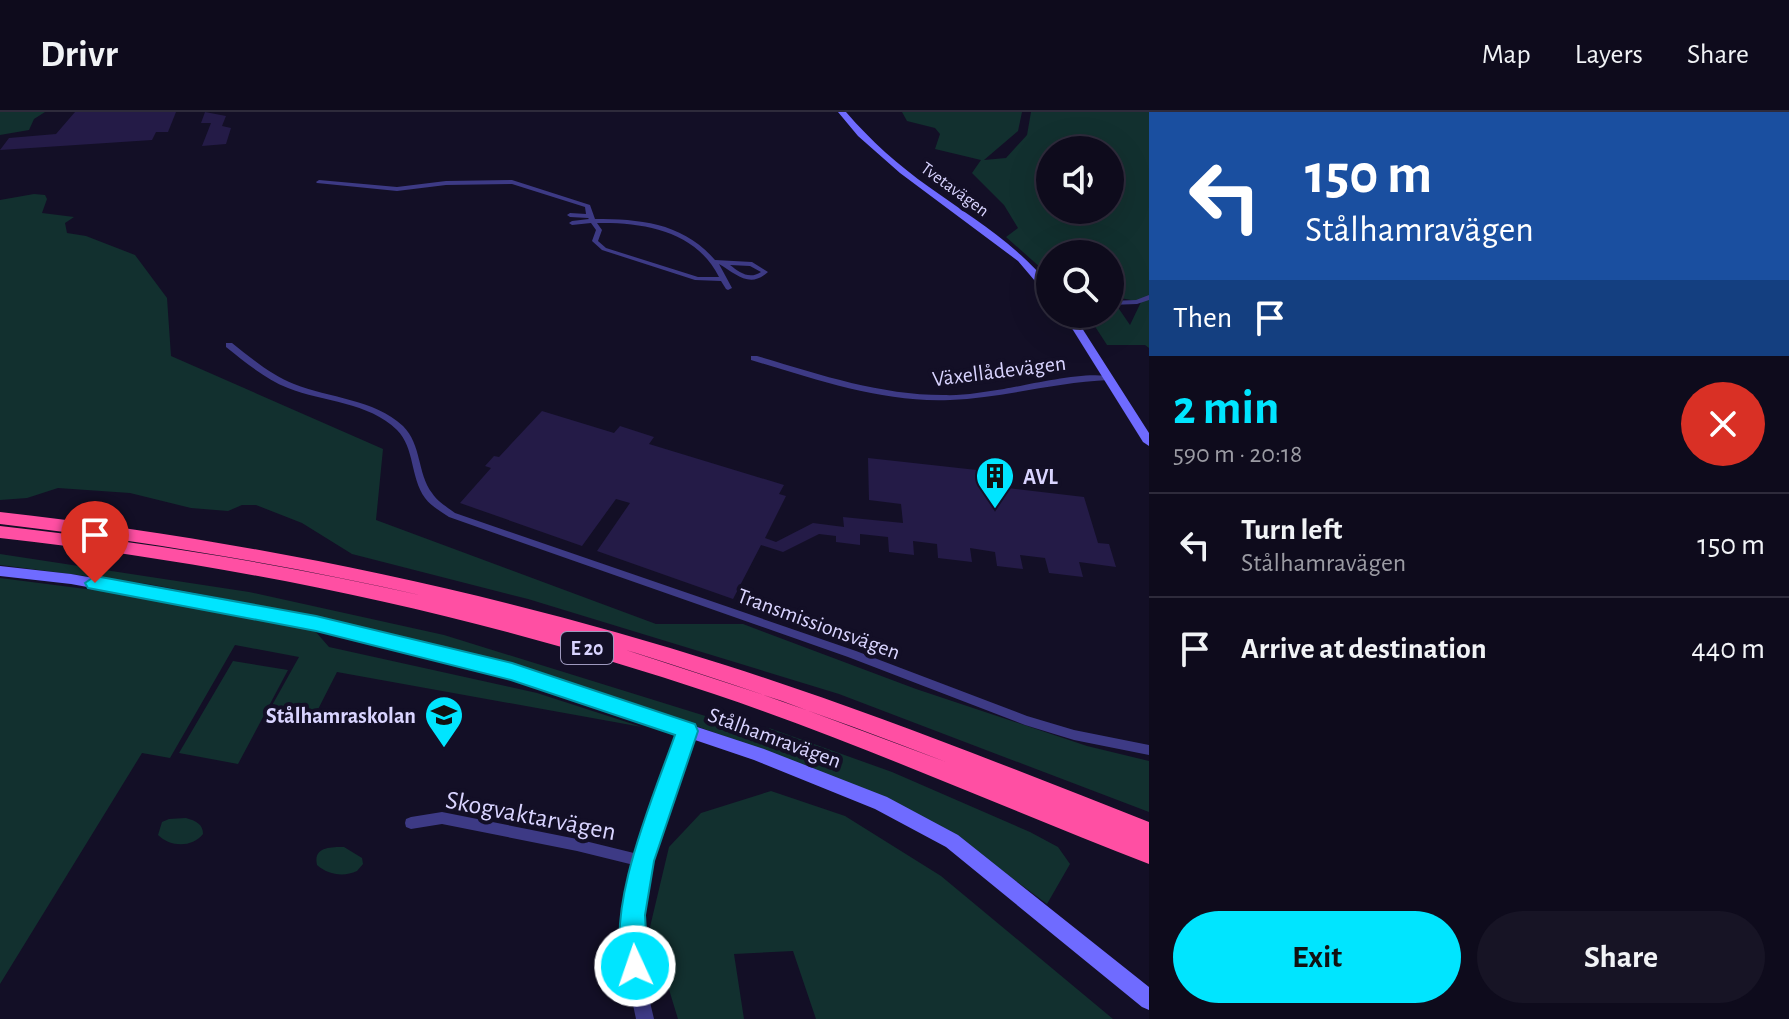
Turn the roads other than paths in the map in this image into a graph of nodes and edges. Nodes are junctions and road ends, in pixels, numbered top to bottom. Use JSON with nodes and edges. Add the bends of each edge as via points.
{"nodes":[{"id":1,"x":842,"y":112,"type":"edge"},
{"id":2,"x":319,"y":182,"type":"dead end"},
{"id":3,"x":591,"y":218,"type":"junction"},
{"id":4,"x":571,"y":219,"type":"dead end"},
{"id":5,"x":719,"y":262,"type":"junction"},
{"id":6,"x":1036,"y":276,"type":"edge"},
{"id":7,"x":724,"y":279,"type":"junction"},
{"id":8,"x":728,"y":288,"type":"dead end"},
{"id":9,"x":1149,"y":297,"type":"edge"},
{"id":10,"x":1124,"y":302,"type":"edge"},
{"id":11,"x":1077,"y":328,"type":"edge"},
{"id":12,"x":229,"y":345,"type":"dead end"},
{"id":13,"x":754,"y":358,"type":"dead end"},
{"id":14,"x":1109,"y":378,"type":"junction"},
{"id":15,"x":1149,"y":442,"type":"edge"},
{"id":16,"x":0,"y":518,"type":"edge"},
{"id":17,"x":0,"y":532,"type":"edge"},
{"id":18,"x":0,"y":571,"type":"edge"},
{"id":19,"x":687,"y":731,"type":"junction"},
{"id":20,"x":1149,"y":750,"type":"edge"},
{"id":21,"x":411,"y":823,"type":"dead end"},
{"id":22,"x":1149,"y":833,"type":"edge"},
{"id":23,"x":1149,"y":853,"type":"edge"},
{"id":24,"x":642,"y":861,"type":"junction"},
{"id":25,"x":1149,"y":1000,"type":"edge"},
{"id":26,"x":645,"y":1019,"type":"edge"}],
"edges":[{"from":1,"to":6,"type":"main road","name":"Tvetavägen","via":[[875,150],[1020,257]]},
{"from":2,"to":3,"type":"street","via":[[397,189],[512,182],[585,204]]},
{"from":3,"to":4,"type":"street"},
{"from":3,"to":5,"type":"street","via":[[641,220],[691,241]]},
{"from":3,"to":7,"type":"street","via":[[599,230],[595,241],[604,249],[697,279]]},
{"from":5,"to":5,"type":"street","via":[[752,264],[765,272],[753,279]]},
{"from":5,"to":7,"type":"street"},
{"from":7,"to":8,"type":"street"},
{"from":9,"to":10,"type":"street"},
{"from":11,"to":14,"type":"main road"},
{"from":12,"to":20,"type":"street","name":"Transmissionsvägen","via":[[288,384],[393,422],[405,433],[430,501],[452,515],[1025,720]]},
{"from":13,"to":14,"type":"street","name":"Växellådevägen","via":[[915,397],[975,396],[1052,381]]},
{"from":14,"to":15,"type":"main road"},
{"from":16,"to":22,"type":"highway","number":"E 20","via":[[264,555],[502,607],[826,707]]},
{"from":17,"to":23,"type":"highway","number":"E 20","via":[[257,568],[554,638],[835,729]]},
{"from":18,"to":19,"type":"main road","name":"Stålhamravägen","via":[[316,623],[512,672]]},
{"from":19,"to":24,"type":"street"},
{"from":19,"to":25,"type":"main road","name":"Stålhamravägen","via":[[881,803],[952,841]]},
{"from":21,"to":24,"type":"street","name":"Skogvaktarvägen","via":[[442,818]]},
{"from":24,"to":26,"type":"street","via":[[632,942]]}]}
